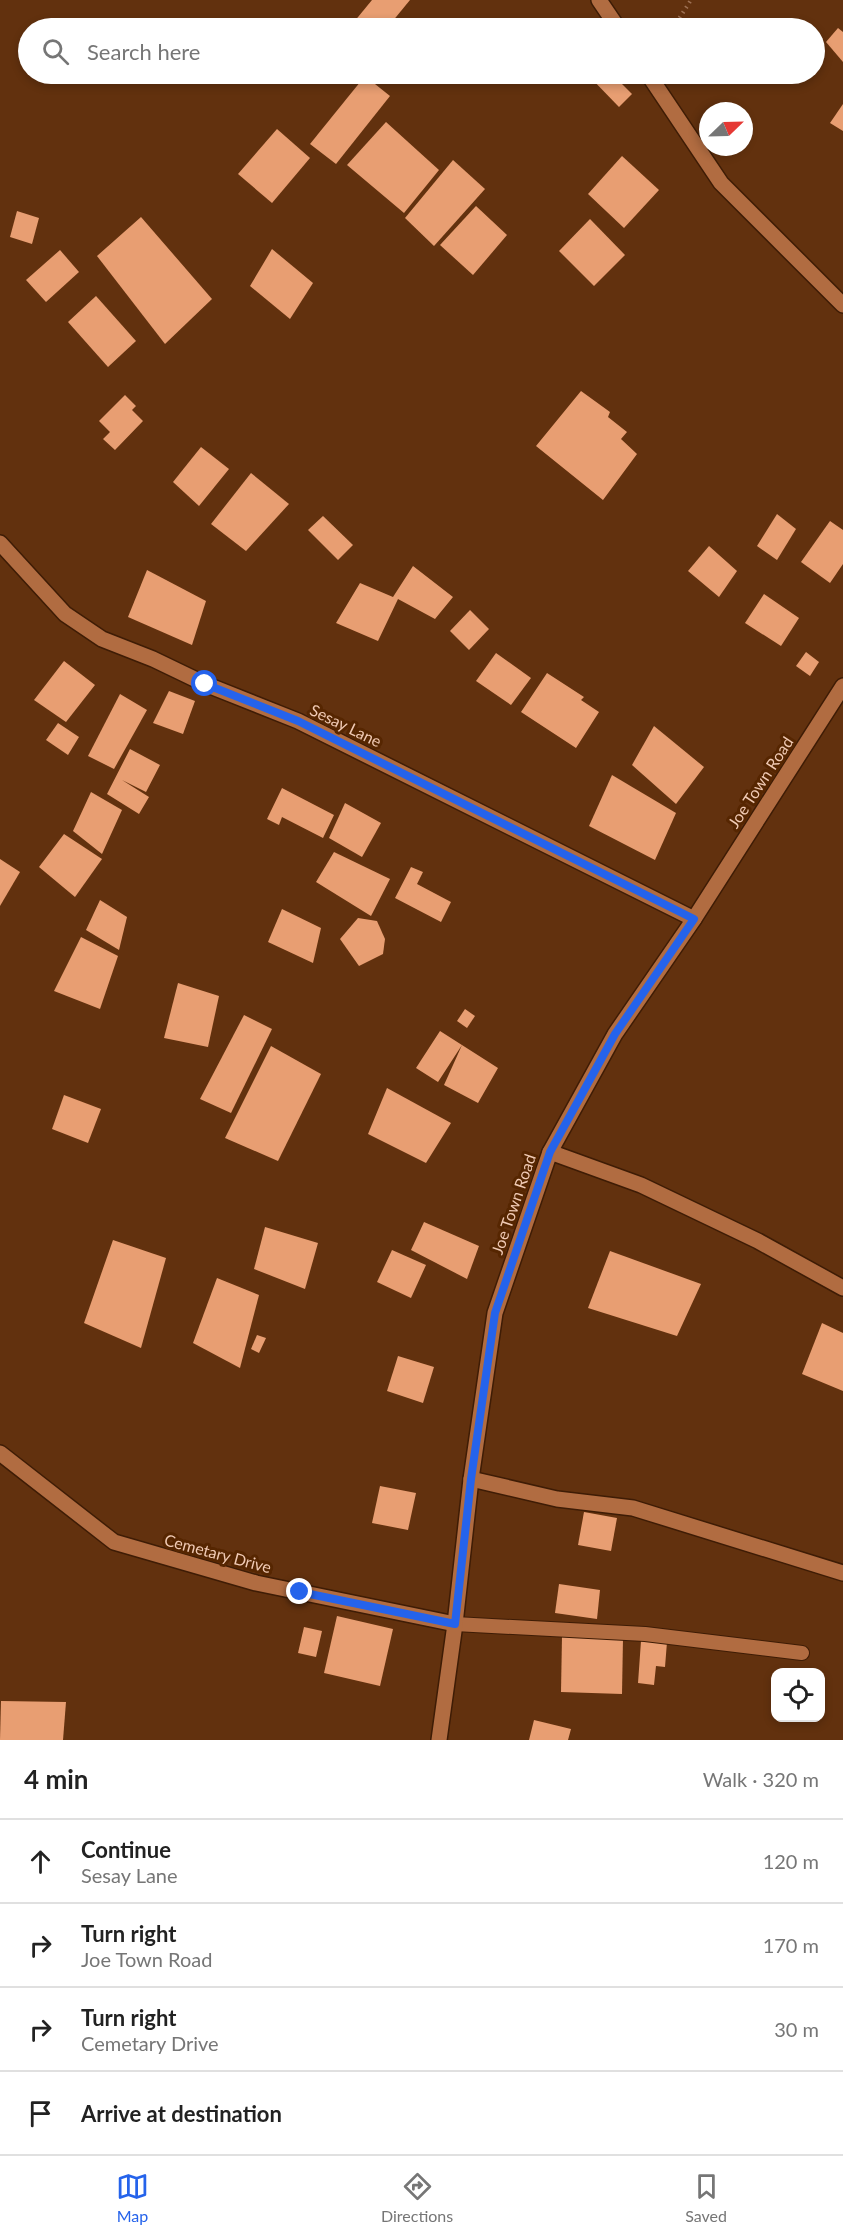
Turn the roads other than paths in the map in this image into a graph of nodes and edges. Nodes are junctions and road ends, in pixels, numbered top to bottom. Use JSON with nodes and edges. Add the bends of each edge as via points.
{"nodes":[{"id":1,"x":599,"y":0,"type":"edge"},
{"id":2,"x":611,"y":18,"type":"edge"},
{"id":3,"x":655,"y":84,"type":"edge"},
{"id":4,"x":843,"y":305,"type":"edge"},
{"id":5,"x":0,"y":543,"type":"edge"},
{"id":6,"x":843,"y":686,"type":"edge"},
{"id":7,"x":694,"y":919,"type":"junction"},
{"id":8,"x":550,"y":1152,"type":"junction"},
{"id":9,"x":843,"y":1288,"type":"edge"},
{"id":10,"x":0,"y":1453,"type":"edge"},
{"id":11,"x":471,"y":1479,"type":"junction"},
{"id":12,"x":843,"y":1573,"type":"edge"},
{"id":13,"x":455,"y":1624,"type":"junction"},
{"id":14,"x":802,"y":1653,"type":"dead end"},
{"id":15,"x":439,"y":1740,"type":"edge"}],
"edges":[{"from":1,"to":2,"type":"street"},
{"from":3,"to":4,"type":"street","via":[[721,183]]},
{"from":5,"to":7,"type":"street","name":"Sesay Lane","via":[[65,614],[102,639],[298,721]]},
{"from":6,"to":7,"type":"street","name":"Joe Town Road"},
{"from":7,"to":8,"type":"street","name":"Joe Town Road","via":[[615,1034]]},
{"from":8,"to":9,"type":"street","via":[[641,1185],[759,1241]]},
{"from":8,"to":11,"type":"street","name":"Joe Town Road","via":[[495,1313]]},
{"from":10,"to":13,"type":"street","name":"Cemetary Drive","via":[[114,1542],[256,1583]]},
{"from":11,"to":12,"type":"street","via":[[556,1499],[633,1508]]},
{"from":11,"to":13,"type":"street","name":"Joe Town Road"},
{"from":13,"to":14,"type":"lane","via":[[645,1634]]},
{"from":13,"to":15,"type":"street","name":"Joe Town Road"}]}
